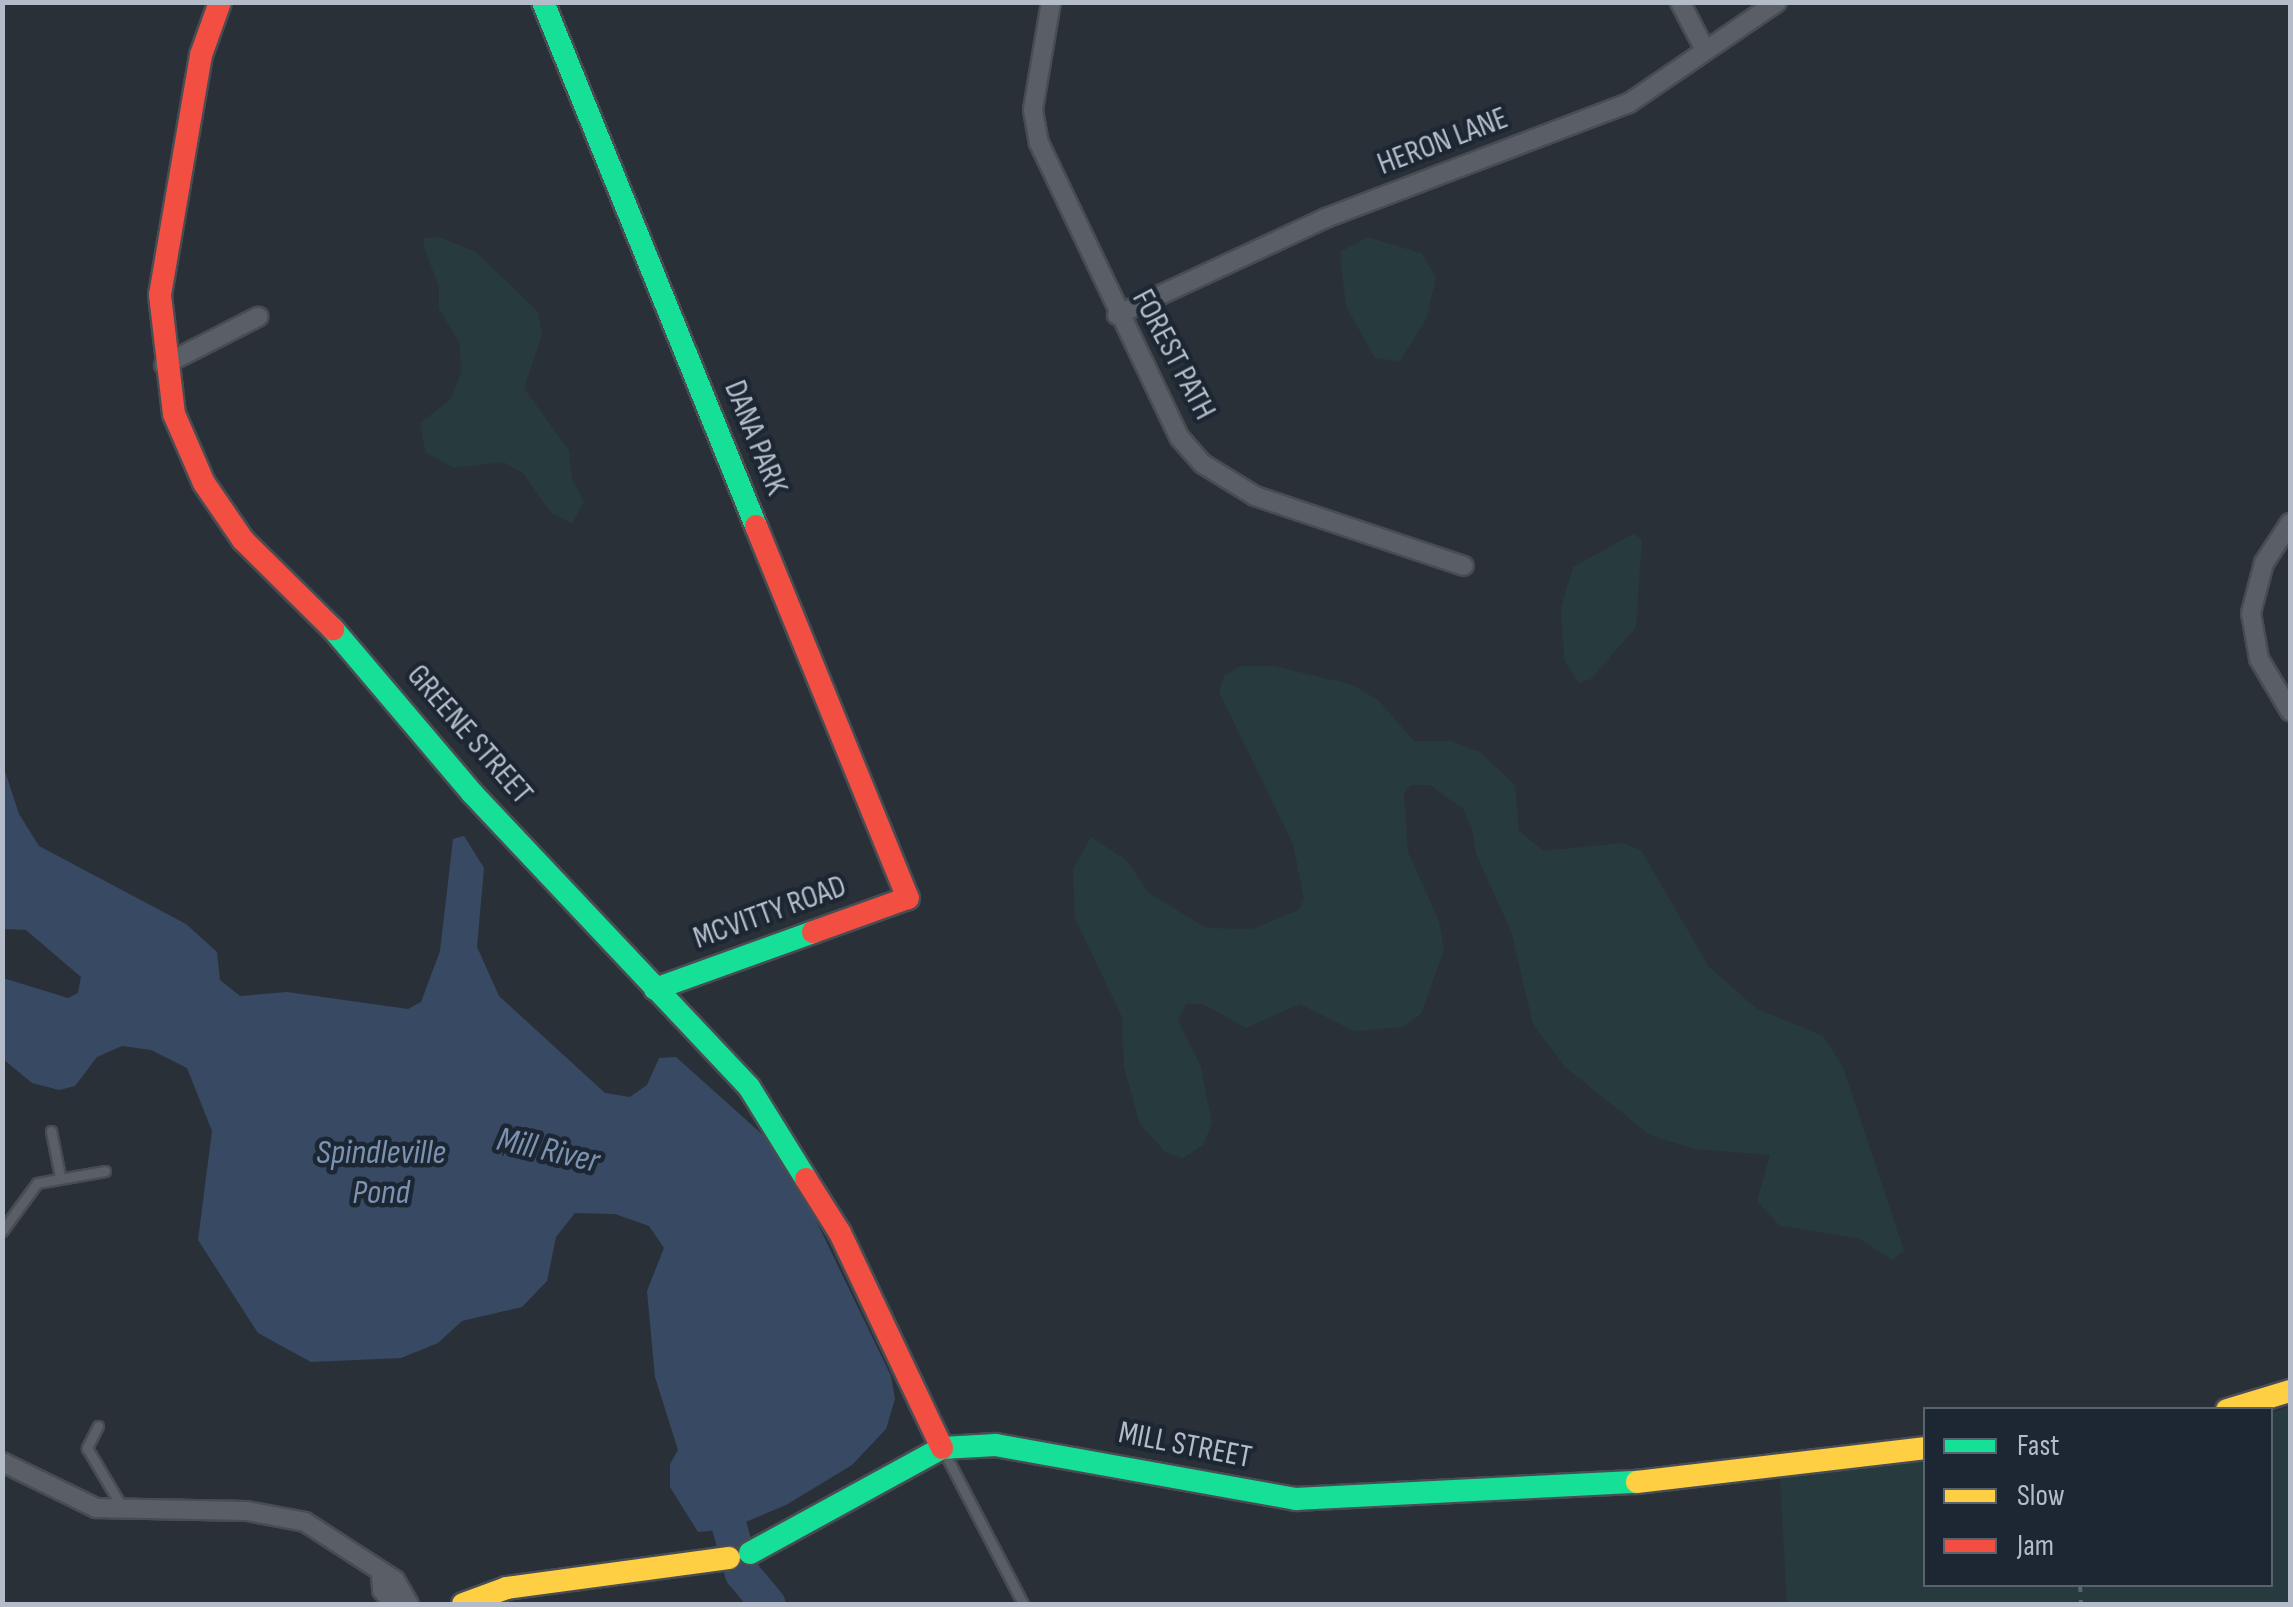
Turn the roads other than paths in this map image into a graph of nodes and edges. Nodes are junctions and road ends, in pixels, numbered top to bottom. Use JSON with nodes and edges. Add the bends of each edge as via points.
{"nodes":[{"id":1,"x":220,"y":2,"type":"edge"},
{"id":2,"x":542,"y":2,"type":"edge"},
{"id":3,"x":1050,"y":2,"type":"edge"},
{"id":4,"x":1680,"y":2,"type":"edge"},
{"id":5,"x":1778,"y":2,"type":"edge"},
{"id":6,"x":1704,"y":48,"type":"junction"},
{"id":7,"x":1116,"y":315,"type":"junction"},
{"id":8,"x":258,"y":317,"type":"dead end"},
{"id":9,"x":164,"y":365,"type":"junction"},
{"id":10,"x":2290,"y":522,"type":"edge"},
{"id":11,"x":1464,"y":566,"type":"dead end"},
{"id":12,"x":2290,"y":711,"type":"edge"},
{"id":13,"x":908,"y":898,"type":"joint"},
{"id":14,"x":655,"y":989,"type":"junction"},
{"id":15,"x":51,"y":1131,"type":"dead end"},
{"id":16,"x":104,"y":1171,"type":"dead end"},
{"id":17,"x":60,"y":1176,"type":"junction"},
{"id":18,"x":2,"y":1231,"type":"edge"},
{"id":19,"x":2290,"y":1391,"type":"edge"},
{"id":20,"x":2237,"y":1407,"type":"edge"},
{"id":21,"x":98,"y":1426,"type":"dead end"},
{"id":22,"x":942,"y":1448,"type":"junction"},
{"id":23,"x":1923,"y":1448,"type":"edge"},
{"id":24,"x":2,"y":1462,"type":"edge"},
{"id":25,"x":123,"y":1510,"type":"junction"},
{"id":26,"x":381,"y":1574,"type":"junction"},
{"id":27,"x":394,"y":1604,"type":"edge"},
{"id":28,"x":409,"y":1604,"type":"edge"},
{"id":29,"x":463,"y":1604,"type":"edge"},
{"id":30,"x":1023,"y":1604,"type":"edge"}],
"edges":[{"from":1,"to":9,"type":"street","name":"GREENE STREET","via":[[201,55],[163,277]]},
{"from":2,"to":13,"type":"street","name":"DANA PARK"},
{"from":3,"to":7,"type":"street","name":"FOREST PATH","via":[[1034,110],[1038,144]]},
{"from":4,"to":6,"type":"street"},
{"from":5,"to":6,"type":"street","name":"HERON LANE"},
{"from":6,"to":7,"type":"street","name":"HERON LANE","via":[[1630,103],[1326,218]]},
{"from":7,"to":11,"type":"street","name":"FOREST PATH","via":[[1164,415],[1226,480],[1304,516]]},
{"from":8,"to":9,"type":"street"},
{"from":9,"to":14,"type":"street","name":"GREENE STREET","via":[[187,448],[243,540],[320,614],[472,792]]},
{"from":10,"to":12,"type":"street","via":[[2264,563],[2252,613],[2259,658]]},
{"from":13,"to":14,"type":"street","name":"MCVITTY ROAD"},
{"from":14,"to":22,"type":"street","name":"GREENE STREET","via":[[749,1087],[797,1158]]},
{"from":15,"to":17,"type":"lane"},
{"from":16,"to":17,"type":"lane"},
{"from":17,"to":18,"type":"lane","via":[[22,1196]]},
{"from":19,"to":20,"type":"street"},
{"from":21,"to":25,"type":"lane","via":[[87,1448]]},
{"from":22,"to":23,"type":"street","name":"MILL STREET","via":[[996,1445],[1296,1499],[1690,1478]]},
{"from":22,"to":29,"type":"street","name":"MILL STREET","via":[[739,1556],[524,1585]]},
{"from":22,"to":30,"type":"lane"},
{"from":24,"to":25,"type":"street","via":[[66,1497]]},
{"from":25,"to":26,"type":"street","via":[[247,1510],[305,1522],[348,1545]]},
{"from":26,"to":27,"type":"street","via":[[382,1590]]},
{"from":26,"to":28,"type":"street","via":[[395,1580]]}]}
